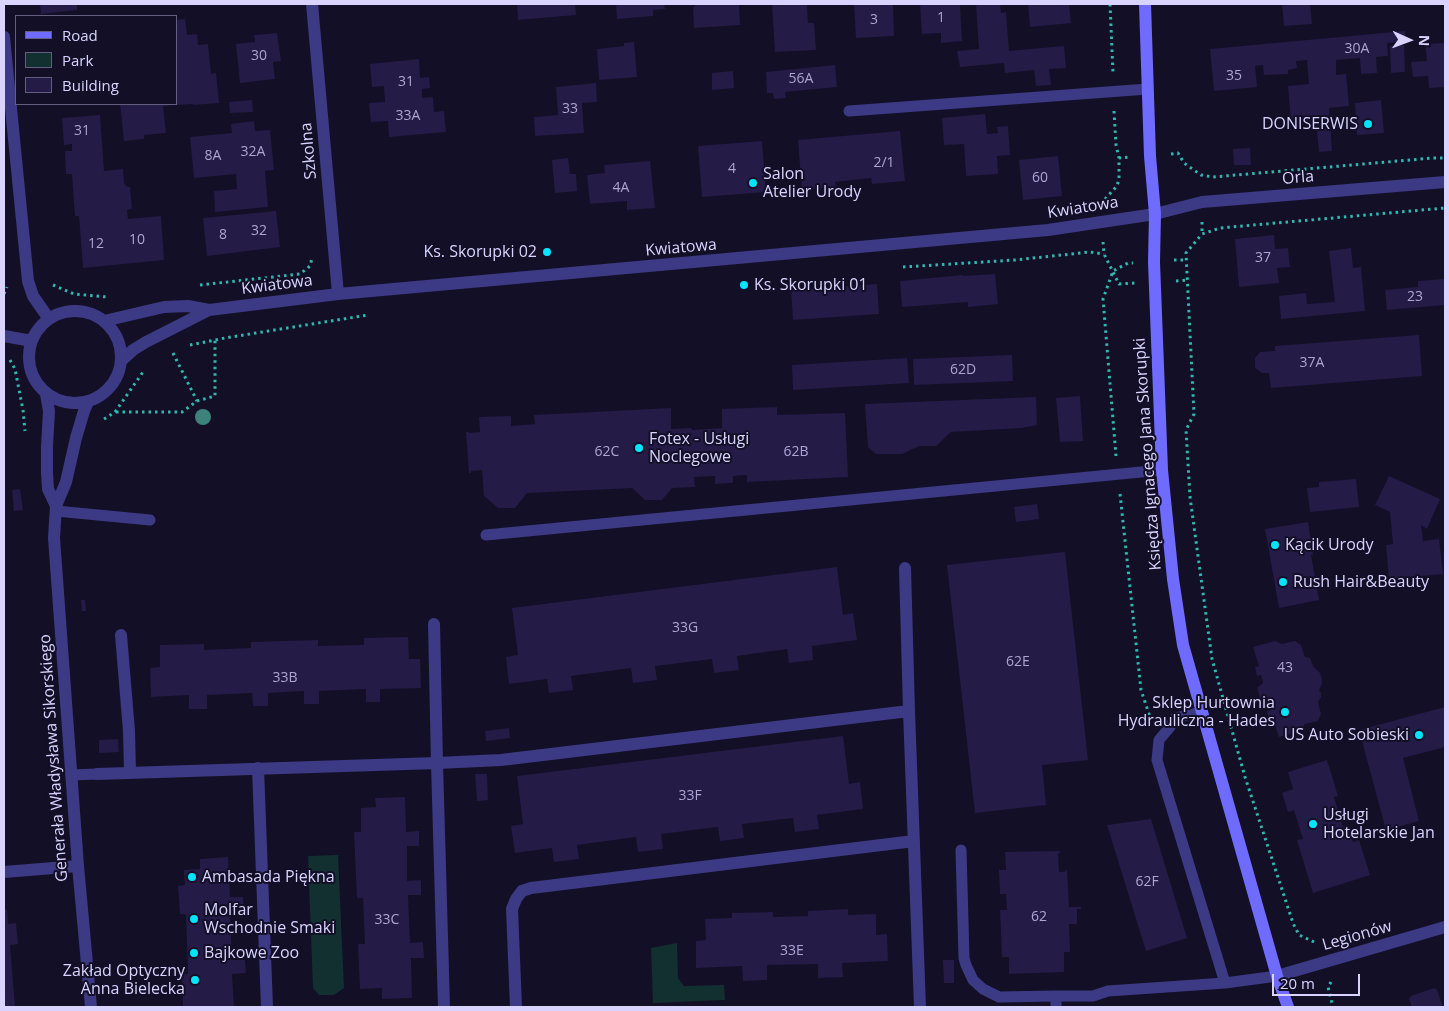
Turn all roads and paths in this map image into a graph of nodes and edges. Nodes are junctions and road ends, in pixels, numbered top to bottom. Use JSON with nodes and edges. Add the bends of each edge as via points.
{"nodes":[{"id":1,"x":312,"y":4,"type":"edge"},
{"id":2,"x":1145,"y":4,"type":"edge"},
{"id":3,"x":4,"y":37,"type":"edge"},
{"id":4,"x":1148,"y":89,"type":"junction"},
{"id":5,"x":849,"y":111,"type":"dead end"},
{"id":6,"x":1150,"y":156,"type":"junction"},
{"id":7,"x":1445,"y":158,"type":"edge"},
{"id":8,"x":1445,"y":182,"type":"edge"},
{"id":9,"x":1102,"y":201,"type":"dead end"},
{"id":10,"x":1445,"y":208,"type":"edge"},
{"id":11,"x":1155,"y":214,"type":"junction"},
{"id":12,"x":1104,"y":254,"type":"dead end"},
{"id":13,"x":896,"y":267,"type":"dead end"},
{"id":14,"x":1113,"y":271,"type":"dead end"},
{"id":15,"x":295,"y":274,"type":"dead end"},
{"id":16,"x":48,"y":280,"type":"dead end"},
{"id":17,"x":198,"y":285,"type":"dead end"},
{"id":18,"x":338,"y":294,"type":"junction"},
{"id":19,"x":84,"y":296,"type":"dead end"},
{"id":20,"x":209,"y":310,"type":"junction"},
{"id":21,"x":373,"y":314,"type":"dead end"},
{"id":22,"x":49,"y":319,"type":"junction"},
{"id":23,"x":104,"y":321,"type":"junction"},
{"id":24,"x":4,"y":336,"type":"edge"},
{"id":25,"x":215,"y":340,"type":"junction"},
{"id":26,"x":32,"y":341,"type":"junction"},
{"id":27,"x":188,"y":346,"type":"dead end"},
{"id":28,"x":180,"y":348,"type":"dead end"},
{"id":29,"x":4,"y":355,"type":"edge"},
{"id":30,"x":122,"y":360,"type":"junction"},
{"id":31,"x":145,"y":368,"type":"dead end"},
{"id":32,"x":46,"y":394,"type":"junction"},
{"id":33,"x":197,"y":401,"type":"junction"},
{"id":34,"x":88,"y":402,"type":"junction"},
{"id":35,"x":115,"y":412,"type":"junction"},
{"id":36,"x":100,"y":422,"type":"dead end"},
{"id":37,"x":25,"y":432,"type":"dead end"},
{"id":38,"x":1162,"y":470,"type":"junction"},
{"id":39,"x":1118,"y":475,"type":"junction"},
{"id":40,"x":56,"y":508,"type":"junction"},
{"id":41,"x":150,"y":520,"type":"dead end"},
{"id":42,"x":486,"y":535,"type":"dead end"},
{"id":43,"x":905,"y":568,"type":"dead end"},
{"id":44,"x":434,"y":624,"type":"dead end"},
{"id":45,"x":121,"y":635,"type":"dead end"},
{"id":46,"x":909,"y":712,"type":"junction"},
{"id":47,"x":1201,"y":712,"type":"junction"},
{"id":48,"x":1159,"y":740,"type":"junction"},
{"id":49,"x":437,"y":763,"type":"junction"},
{"id":50,"x":258,"y":768,"type":"junction"},
{"id":51,"x":130,"y":772,"type":"junction"},
{"id":52,"x":97,"y":774,"type":"joint"},
{"id":53,"x":71,"y":775,"type":"junction"},
{"id":54,"x":914,"y":841,"type":"junction"},
{"id":55,"x":961,"y":850,"type":"dead end"},
{"id":56,"x":78,"y":866,"type":"junction"},
{"id":57,"x":4,"y":872,"type":"edge"},
{"id":58,"x":1293,"y":923,"type":"dead end"},
{"id":59,"x":1445,"y":927,"type":"edge"},
{"id":60,"x":1277,"y":976,"type":"junction"},
{"id":61,"x":1225,"y":983,"type":"junction"},
{"id":62,"x":1056,"y":1002,"type":"edge"},
{"id":63,"x":91,"y":1007,"type":"edge"},
{"id":64,"x":267,"y":1007,"type":"edge"},
{"id":65,"x":444,"y":1007,"type":"edge"},
{"id":66,"x":516,"y":1007,"type":"edge"},
{"id":67,"x":920,"y":1007,"type":"edge"},
{"id":68,"x":1288,"y":1007,"type":"edge"}],
"edges":[{"from":1,"to":18,"type":"street","name":"Szkolna"},
{"from":2,"to":4,"type":"main road","name":"Księdza Ignacego Jana Skorupki"},
{"from":3,"to":22,"type":"street","via":[[28,282],[33,296]]},
{"from":4,"to":5,"type":"lane"},
{"from":4,"to":6,"type":"main road","name":"Księdza Ignacego Jana Skorupki"},
{"from":6,"to":7,"type":"path","via":[[1178,153],[1184,163],[1201,175],[1213,176]]},
{"from":6,"to":9,"type":"path","via":[[1120,158],[1117,186]]},
{"from":6,"to":11,"type":"main road","name":"Księdza Ignacego Jana Skorupki"},
{"from":8,"to":11,"type":"street","name":"Orla","via":[[1202,202]]},
{"from":10,"to":58,"type":"path","via":[[1220,228],[1202,234],[1186,253],[1194,414],[1186,430],[1212,659]]},
{"from":11,"to":18,"type":"street","name":"Kwiatowa","via":[[1048,230]]},
{"from":11,"to":38,"type":"main road","name":"Księdza Ignacego Jana Skorupki"},
{"from":12,"to":13,"type":"path","via":[[1090,252]]},
{"from":14,"to":39,"type":"path","via":[[1103,299]]},
{"from":15,"to":17,"type":"path"},
{"from":16,"to":19,"type":"path","via":[[62,290]]},
{"from":18,"to":20,"type":"street","name":"Kwiatowa"},
{"from":20,"to":23,"type":"street","name":"Kwiatowa","via":[[188,306],[164,307]]},
{"from":20,"to":30,"type":"street","name":"Kwiatowa","via":[[150,339]]},
{"from":21,"to":25,"type":"path"},
{"from":22,"to":23,"type":"street","via":[[65,312],[83,311]]},
{"from":22,"to":26,"type":"street"},
{"from":23,"to":30,"type":"street","via":[[115,334]]},
{"from":24,"to":26,"type":"street"},
{"from":25,"to":27,"type":"path"},
{"from":25,"to":33,"type":"path","via":[[215,396]]},
{"from":26,"to":32,"type":"street","via":[[30,370]]},
{"from":28,"to":33,"type":"path","via":[[171,351]]},
{"from":29,"to":37,"type":"path","via":[[12,361],[15,370]]},
{"from":30,"to":34,"type":"street","via":[[112,386]]},
{"from":31,"to":35,"type":"path"},
{"from":32,"to":34,"type":"street","via":[[66,403]]},
{"from":32,"to":40,"type":"street","name":"Generała Władysława Sikorskiego","via":[[49,411],[46,447],[48,489]]},
{"from":33,"to":35,"type":"path","via":[[182,412]]},
{"from":34,"to":40,"type":"street","name":"Generała Władysława Sikorskiego"},
{"from":35,"to":36,"type":"path"},
{"from":38,"to":39,"type":"lane"},
{"from":38,"to":47,"type":"main road","name":"Księdza Ignacego Jana Skorupki","via":[[1183,645]]},
{"from":39,"to":42,"type":"lane"},
{"from":39,"to":48,"type":"path","via":[[1141,690]]},
{"from":40,"to":41,"type":"lane"},
{"from":40,"to":53,"type":"street","name":"Generała Władysława Sikorskiego","via":[[54,538]]},
{"from":43,"to":46,"type":"street"},
{"from":44,"to":49,"type":"street"},
{"from":45,"to":51,"type":"street"},
{"from":46,"to":49,"type":"street","via":[[501,760]]},
{"from":46,"to":54,"type":"street"},
{"from":47,"to":48,"type":"lane","via":[[1175,718]]},
{"from":47,"to":60,"type":"main road","name":"Księdza Ignacego Jana Skorupki"},
{"from":48,"to":61,"type":"lane","via":[[1157,760]]},
{"from":49,"to":50,"type":"street"},
{"from":49,"to":65,"type":"street"},
{"from":50,"to":51,"type":"street"},
{"from":50,"to":64,"type":"street"},
{"from":51,"to":52,"type":"street"},
{"from":52,"to":53,"type":"lane"},
{"from":53,"to":56,"type":"street","name":"Generała Władysława Sikorskiego"},
{"from":54,"to":66,"type":"street","via":[[522,891],[512,910]]},
{"from":54,"to":67,"type":"street"},
{"from":55,"to":62,"type":"lane","via":[[964,958],[973,980],[999,997]]},
{"from":56,"to":57,"type":"street"},
{"from":56,"to":63,"type":"street","name":"Generała Władysława Sikorskiego"},
{"from":59,"to":60,"type":"street","name":"Legionów"},
{"from":60,"to":61,"type":"lane"},
{"from":60,"to":68,"type":"main road","name":"Księdza Ignacego Jana Skorupki"},
{"from":61,"to":62,"type":"lane","via":[[1108,991]]}]}
